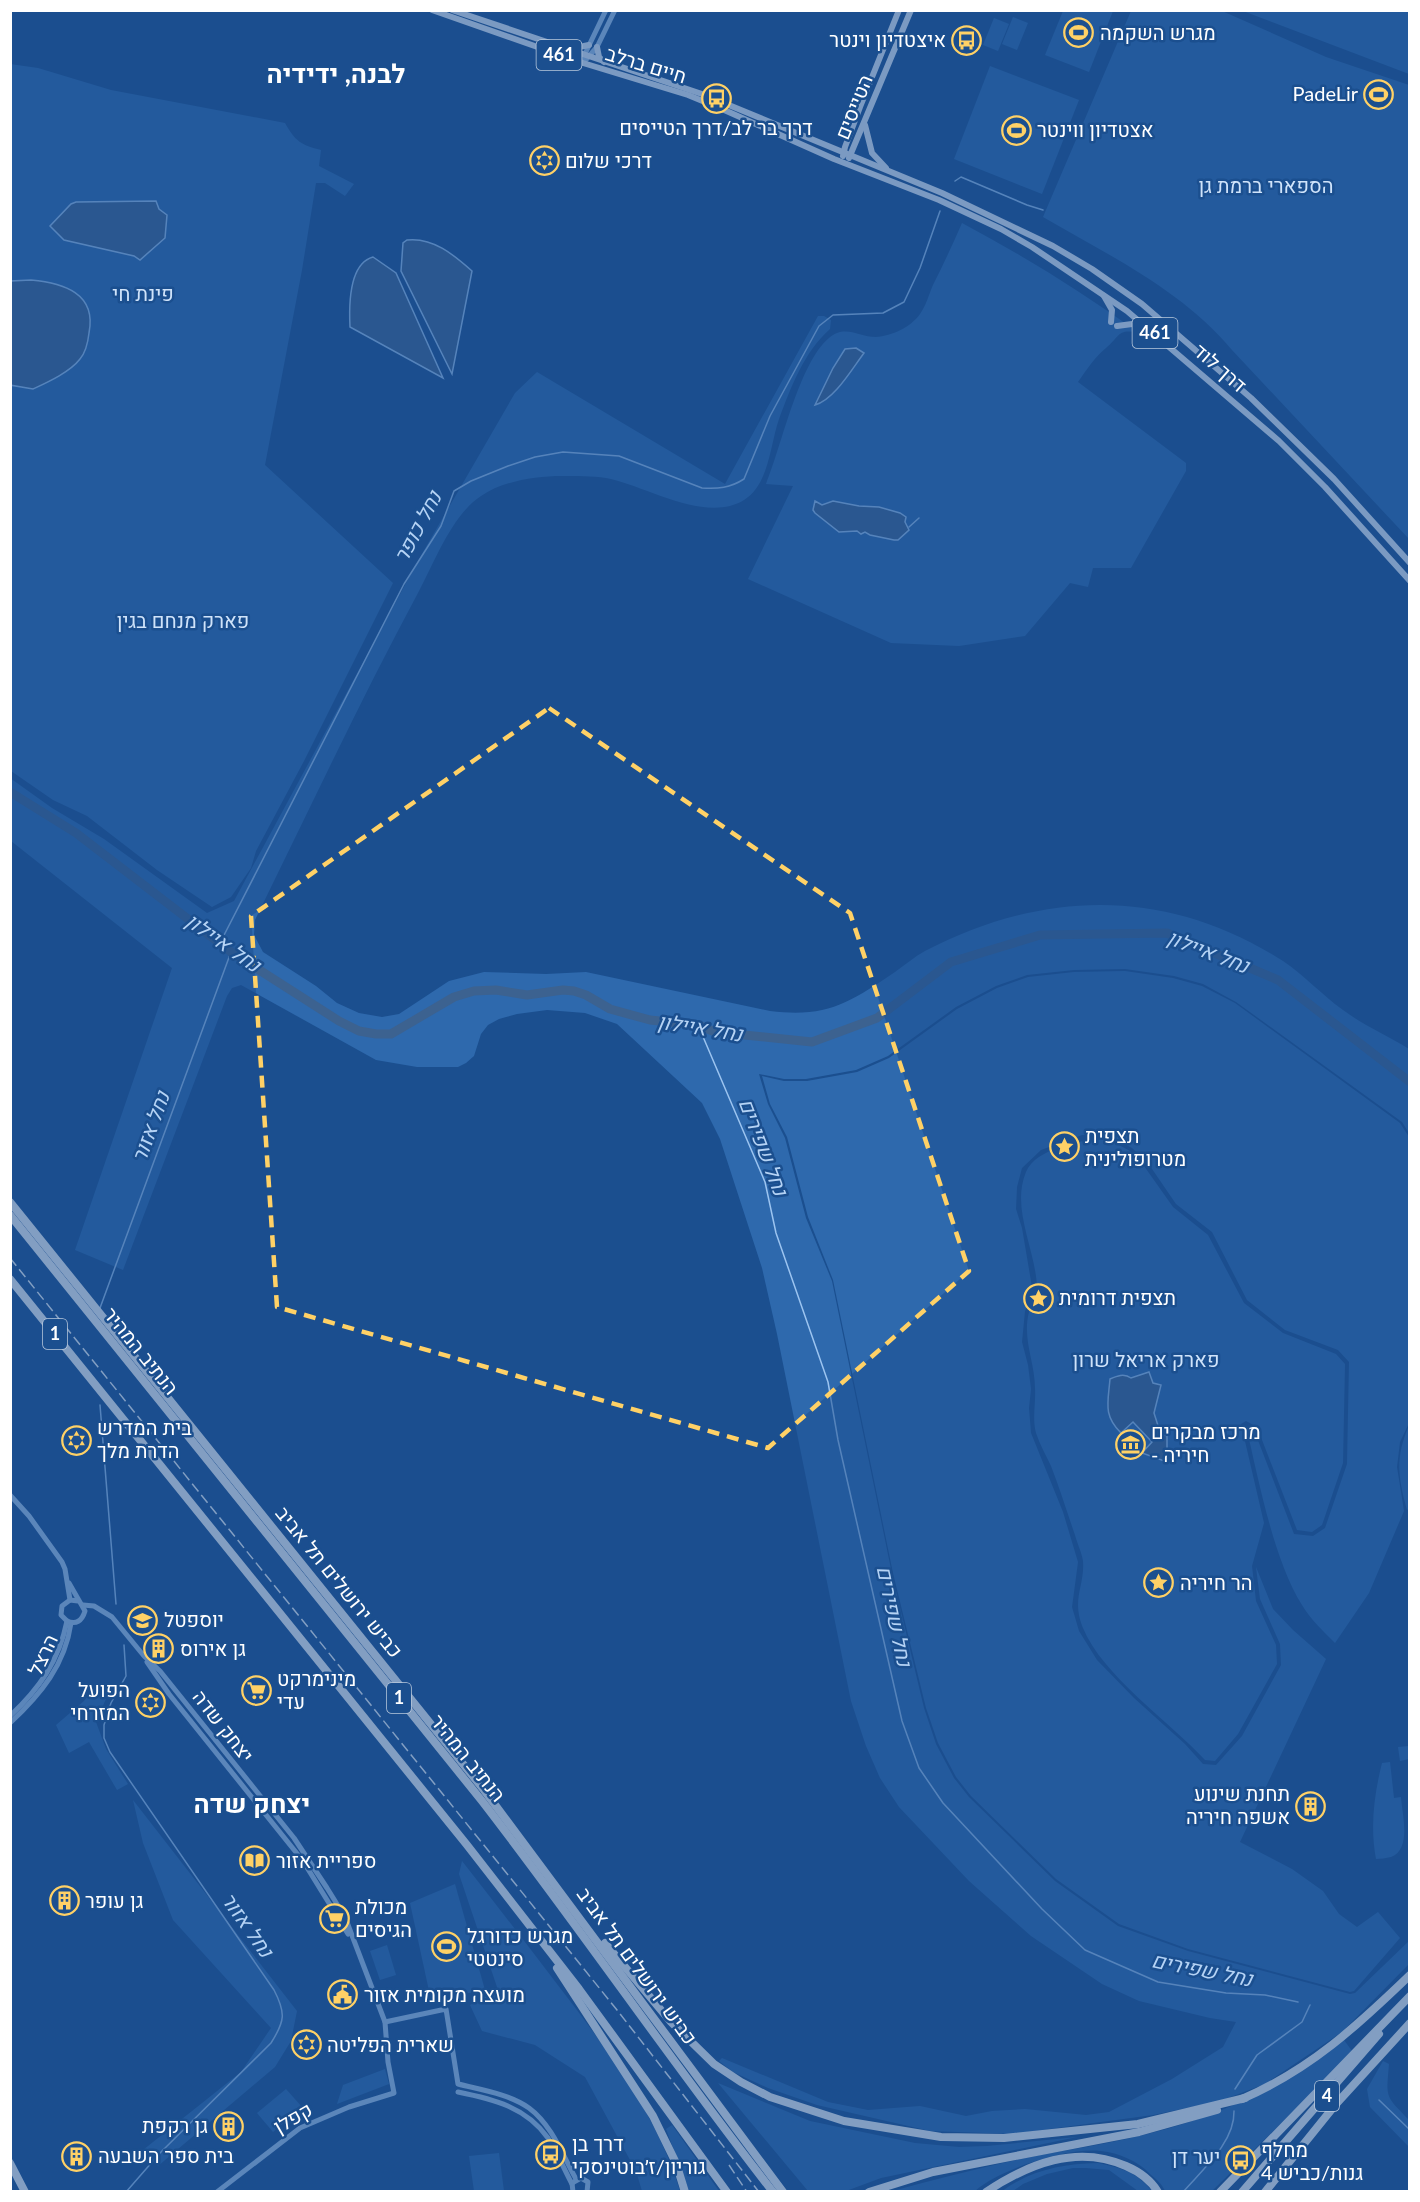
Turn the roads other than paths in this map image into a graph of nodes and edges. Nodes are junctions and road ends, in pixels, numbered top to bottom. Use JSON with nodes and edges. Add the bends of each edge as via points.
{"nodes":[{"id":1,"x":432,"y":10,"type":"edge"},
{"id":2,"x":452,"y":10,"type":"edge"},
{"id":3,"x":606,"y":10,"type":"edge"},
{"id":4,"x":615,"y":10,"type":"edge"},
{"id":5,"x":898,"y":10,"type":"edge"},
{"id":6,"x":911,"y":10,"type":"edge"},
{"id":7,"x":589,"y":45,"type":"junction"},
{"id":8,"x":597,"y":47,"type":"junction"},
{"id":9,"x":565,"y":49,"type":"junction"},
{"id":10,"x":585,"y":59,"type":"junction"},
{"id":11,"x":607,"y":63,"type":"junction"},
{"id":12,"x":865,"y":123,"type":"junction"},
{"id":13,"x":849,"y":135,"type":"junction"},
{"id":14,"x":823,"y":144,"type":"junction"},
{"id":15,"x":843,"y":153,"type":"junction"},
{"id":16,"x":851,"y":156,"type":"junction"},
{"id":17,"x":844,"y":162,"type":"junction"},
{"id":18,"x":894,"y":173,"type":"junction"},
{"id":19,"x":1100,"y":291,"type":"junction"},
{"id":20,"x":1157,"y":334,"type":"junction"},
{"id":21,"x":1410,"y":563,"type":"edge"},
{"id":22,"x":1410,"y":581,"type":"edge"},
{"id":23,"x":10,"y":1202,"type":"edge"},
{"id":24,"x":10,"y":1215,"type":"edge"},
{"id":25,"x":10,"y":1279,"type":"edge"},
{"id":26,"x":10,"y":1495,"type":"edge"},
{"id":27,"x":67,"y":1579,"type":"junction"},
{"id":28,"x":70,"y":1600,"type":"junction"},
{"id":29,"x":82,"y":1606,"type":"junction"},
{"id":30,"x":69,"y":1622,"type":"junction"},
{"id":31,"x":10,"y":1716,"type":"edge"},
{"id":32,"x":10,"y":1723,"type":"edge"},
{"id":33,"x":552,"y":1880,"type":"junction"},
{"id":34,"x":526,"y":1922,"type":"junction"},
{"id":35,"x":1410,"y":1975,"type":"edge"},
{"id":36,"x":1410,"y":1997,"type":"edge"},
{"id":37,"x":385,"y":2022,"type":"junction"},
{"id":38,"x":1410,"y":2023,"type":"edge"},
{"id":39,"x":458,"y":2092,"type":"dead end"},
{"id":40,"x":394,"y":2093,"type":"joint"},
{"id":41,"x":1245,"y":2098,"type":"junction"},
{"id":42,"x":755,"y":2154,"type":"junction"},
{"id":43,"x":10,"y":2163,"type":"edge"},
{"id":44,"x":574,"y":2181,"type":"junction"},
{"id":45,"x":25,"y":2192,"type":"edge"},
{"id":46,"x":218,"y":2192,"type":"edge"},
{"id":47,"x":573,"y":2192,"type":"edge"},
{"id":48,"x":587,"y":2192,"type":"edge"},
{"id":49,"x":685,"y":2192,"type":"edge"},
{"id":50,"x":727,"y":2192,"type":"edge"},
{"id":51,"x":774,"y":2192,"type":"edge"},
{"id":52,"x":783,"y":2192,"type":"edge"},
{"id":53,"x":789,"y":2192,"type":"edge"},
{"id":54,"x":869,"y":2192,"type":"edge"},
{"id":55,"x":986,"y":2192,"type":"edge"},
{"id":56,"x":1158,"y":2192,"type":"edge"},
{"id":57,"x":1220,"y":2192,"type":"edge"},
{"id":58,"x":1242,"y":2192,"type":"edge"},
{"id":59,"x":1265,"y":2192,"type":"edge"}],
"edges":[{"from":1,"to":10,"type":"main road","name":"חיים ברלב","number":"461"},
{"from":2,"to":9,"type":"main road","name":"חיים ברלב","number":"461"},
{"from":3,"to":7,"type":"street"},
{"from":4,"to":8,"type":"street"},
{"from":5,"to":13,"type":"main road","name":"הטייסים"},
{"from":6,"to":12,"type":"main road","name":"הטייסים"},
{"from":7,"to":9,"type":"main road"},
{"from":7,"to":10,"type":"street"},
{"from":8,"to":10,"type":"street"},
{"from":8,"to":11,"type":"main road","via":[[599,57]]},
{"from":9,"to":10,"type":"main road","name":"חיים ברלב","number":"461"},
{"from":10,"to":11,"type":"main road","name":"חיים ברלב","number":"461"},
{"from":10,"to":17,"type":"main road","name":"חיים ברלב","number":"461","via":[[692,96]]},
{"from":11,"to":14,"type":"main road","name":"חיים ברלב","number":"461","via":[[694,91]]},
{"from":12,"to":16,"type":"main road","name":"הטייסים"},
{"from":12,"to":18,"type":"main road","via":[[872,153]]},
{"from":13,"to":14,"type":"main road","via":[[838,144]]},
{"from":13,"to":15,"type":"main road","name":"הטייסים"},
{"from":14,"to":15,"type":"main road","name":"חיים ברלב","number":"461"},
{"from":15,"to":16,"type":"main road","name":"דרך לוד","number":"461"},
{"from":15,"to":17,"type":"main road","name":"הטייסים"},
{"from":16,"to":17,"type":"main road","name":"הטייסים"},
{"from":16,"to":18,"type":"main road","name":"דרך לוד","number":"461"},
{"from":17,"to":19,"type":"main road","name":"דרך לוד","number":"461","via":[[1001,229]]},
{"from":18,"to":21,"type":"main road","name":"דרך לוד","number":"461","via":[[1053,246],[1142,304],[1284,428]]},
{"from":19,"to":20,"type":"main road","name":"דרך לוד","number":"461"},
{"from":19,"to":20,"type":"main road","via":[[1112,310],[1114,324],[1132,324]]},
{"from":20,"to":22,"type":"main road","name":"דרך לוד","number":"461","via":[[1306,467]]},
{"from":23,"to":33,"type":"highway","name":"כביש ירושלים תל אביב","number":"1","via":[[432,1724]]},
{"from":24,"to":51,"type":"highway","name":"הנתיב המהיר","number":"1","via":[[482,1801]]},
{"from":25,"to":34,"type":"highway","number":"1"},
{"from":26,"to":27,"type":"street","via":[[50,1544]]},
{"from":27,"to":28,"type":"street"},
{"from":27,"to":29,"type":"street"},
{"from":28,"to":29,"type":"street"},
{"from":28,"to":30,"type":"street","via":[[61,1611]]},
{"from":29,"to":30,"type":"street","via":[[79,1621]]},
{"from":29,"to":37,"type":"street","name":"יצחק שדה","via":[[99,1608],[112,1617],[294,1838],[345,1917]]},
{"from":30,"to":31,"type":"street","name":"הרצל","via":[[52,1667]]},
{"from":30,"to":32,"type":"street","name":"הרצל","via":[[65,1651],[46,1686]]},
{"from":33,"to":41,"type":"highway","via":[[671,2022],[709,2060],[770,2097],[807,2110],[844,2121],[919,2134],[958,2139],[1004,2138],[1138,2124]]},
{"from":33,"to":42,"type":"highway","name":"כביש ירושלים תל אביב","number":"1"},
{"from":34,"to":49,"type":"highway","via":[[653,2116]]},
{"from":34,"to":50,"type":"highway","number":"1"},
{"from":35,"to":41,"type":"highway","via":[[1333,2046]]},
{"from":36,"to":57,"type":"highway"},
{"from":36,"to":58,"type":"highway","number":"4"},
{"from":37,"to":40,"type":"street","name":"יצחק שדה"},
{"from":37,"to":44,"type":"street","via":[[446,2008],[458,2084],[507,2097],[530,2109],[550,2131]]},
{"from":38,"to":59,"type":"highway","number":"4","via":[[1336,2104]]},
{"from":39,"to":44,"type":"street","via":[[505,2103],[528,2116],[548,2138]]},
{"from":40,"to":46,"type":"street","name":"קפלן","via":[[300,2127]]},
{"from":41,"to":54,"type":"highway","via":[[1202,2115],[1138,2132],[968,2164]]},
{"from":42,"to":52,"type":"highway","name":"כביש ירושלים תל אביב","number":"1"},
{"from":42,"to":53,"type":"highway"},
{"from":43,"to":45,"type":"highway"},
{"from":44,"to":47,"type":"street"},
{"from":44,"to":48,"type":"street","via":[[586,2180]]},
{"from":55,"to":56,"type":"highway","via":[[1037,2165],[1083,2156],[1129,2167],[1144,2175]]}]}
